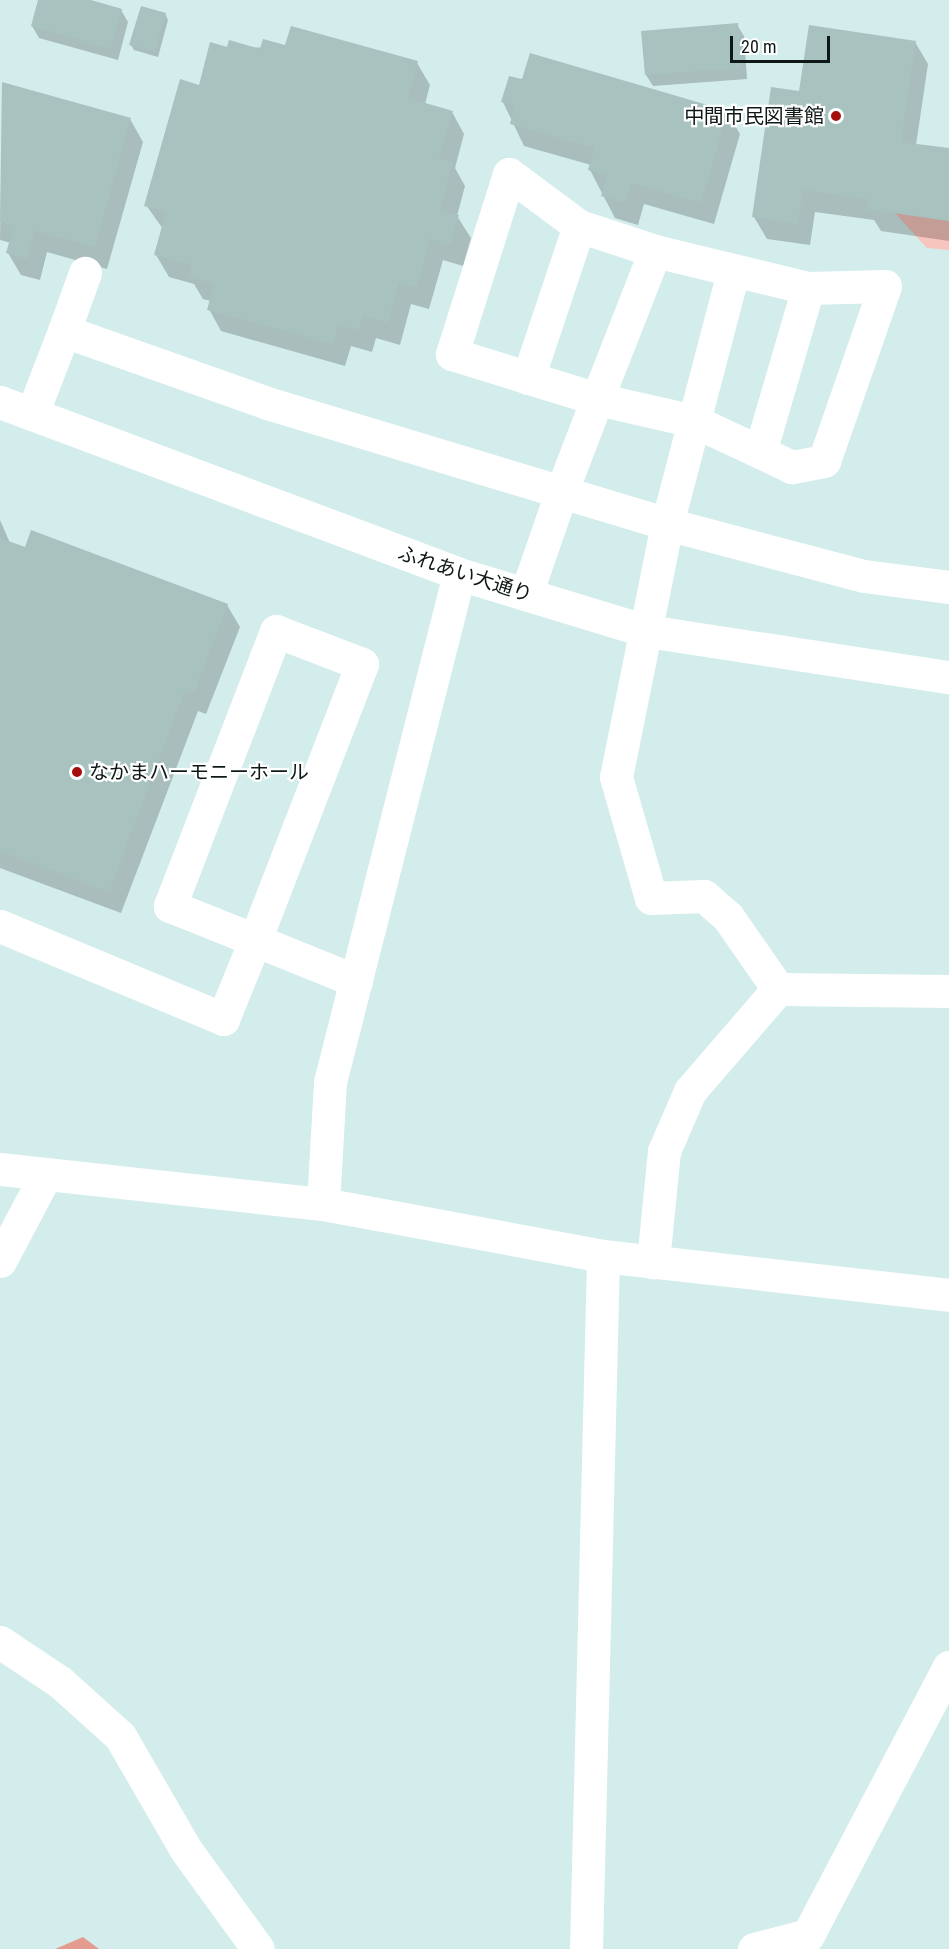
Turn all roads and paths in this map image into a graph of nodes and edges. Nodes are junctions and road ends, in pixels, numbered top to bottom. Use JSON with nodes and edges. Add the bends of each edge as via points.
{"nodes":[{"id":1,"x":579,"y":226,"type":"junction"},
{"id":2,"x":655,"y":251,"type":"junction"},
{"id":3,"x":733,"y":272,"type":"junction"},
{"id":4,"x":85,"y":273,"type":"dead end"},
{"id":5,"x":808,"y":288,"type":"junction"},
{"id":6,"x":64,"y":331,"type":"junction"},
{"id":7,"x":528,"y":378,"type":"junction"},
{"id":8,"x":597,"y":399,"type":"junction"},
{"id":9,"x":0,"y":402,"type":"edge"},
{"id":10,"x":32,"y":414,"type":"junction"},
{"id":11,"x":694,"y":421,"type":"junction"},
{"id":12,"x":760,"y":452,"type":"junction"},
{"id":13,"x":561,"y":493,"type":"junction"},
{"id":14,"x":667,"y":524,"type":"junction"},
{"id":15,"x":459,"y":574,"type":"junction"},
{"id":16,"x":949,"y":587,"type":"edge"},
{"id":17,"x":526,"y":594,"type":"junction"},
{"id":18,"x":647,"y":631,"type":"junction"},
{"id":19,"x":949,"y":677,"type":"edge"},
{"id":20,"x":0,"y":926,"type":"edge"},
{"id":21,"x":255,"y":940,"type":"junction"},
{"id":22,"x":356,"y":981,"type":"junction"},
{"id":23,"x":778,"y":989,"type":"junction"},
{"id":24,"x":949,"y":991,"type":"edge"},
{"id":25,"x":0,"y":1169,"type":"edge"},
{"id":26,"x":46,"y":1173,"type":"junction"},
{"id":27,"x":323,"y":1204,"type":"junction"},
{"id":28,"x":603,"y":1256,"type":"junction"},
{"id":29,"x":0,"y":1261,"type":"edge"},
{"id":30,"x":653,"y":1262,"type":"junction"},
{"id":31,"x":949,"y":1295,"type":"edge"},
{"id":32,"x":0,"y":1642,"type":"edge"},
{"id":33,"x":949,"y":1667,"type":"edge"},
{"id":34,"x":258,"y":1949,"type":"edge"},
{"id":35,"x":586,"y":1949,"type":"edge"},
{"id":36,"x":754,"y":1949,"type":"edge"}],
"edges":[{"from":1,"to":2,"type":"street"},
{"from":1,"to":7,"type":"street"},
{"from":1,"to":7,"type":"street","via":[[509,174],[452,354]]},
{"from":2,"to":3,"type":"street"},
{"from":2,"to":8,"type":"street"},
{"from":3,"to":5,"type":"street"},
{"from":3,"to":11,"type":"street"},
{"from":4,"to":6,"type":"street"},
{"from":5,"to":12,"type":"street"},
{"from":5,"to":12,"type":"street","via":[[885,286],[824,461],[792,467]]},
{"from":6,"to":10,"type":"street"},
{"from":6,"to":13,"type":"street","via":[[267,403]]},
{"from":7,"to":8,"type":"street"},
{"from":8,"to":11,"type":"street"},
{"from":8,"to":13,"type":"street"},
{"from":9,"to":10,"type":"street","name":"ふれあい大通り"},
{"from":10,"to":15,"type":"street","name":"ふれあい大通り"},
{"from":11,"to":12,"type":"street"},
{"from":11,"to":14,"type":"street"},
{"from":13,"to":14,"type":"street"},
{"from":13,"to":17,"type":"street"},
{"from":14,"to":16,"type":"street","via":[[864,576]]},
{"from":14,"to":18,"type":"street"},
{"from":15,"to":17,"type":"street","name":"ふれあい大通り"},
{"from":15,"to":22,"type":"street"},
{"from":17,"to":18,"type":"street","name":"ふれあい大通り"},
{"from":18,"to":19,"type":"street","name":"ふれあい大通り"},
{"from":18,"to":23,"type":"street","via":[[616,777],[651,898],[704,896],[728,917]]},
{"from":20,"to":21,"type":"street","via":[[224,1019]]},
{"from":21,"to":21,"type":"street","via":[[170,906],[276,631],[362,664]]},
{"from":21,"to":22,"type":"street"},
{"from":22,"to":27,"type":"street","via":[[330,1082]]},
{"from":23,"to":24,"type":"street"},
{"from":23,"to":30,"type":"street","via":[[690,1091],[664,1151]]},
{"from":25,"to":26,"type":"street"},
{"from":26,"to":27,"type":"street"},
{"from":26,"to":29,"type":"street"},
{"from":27,"to":28,"type":"street"},
{"from":28,"to":30,"type":"street"},
{"from":28,"to":35,"type":"street"},
{"from":30,"to":31,"type":"street"},
{"from":32,"to":34,"type":"street","via":[[60,1682],[120,1736],[186,1850]]},
{"from":33,"to":36,"type":"street","via":[[808,1935]]}]}
